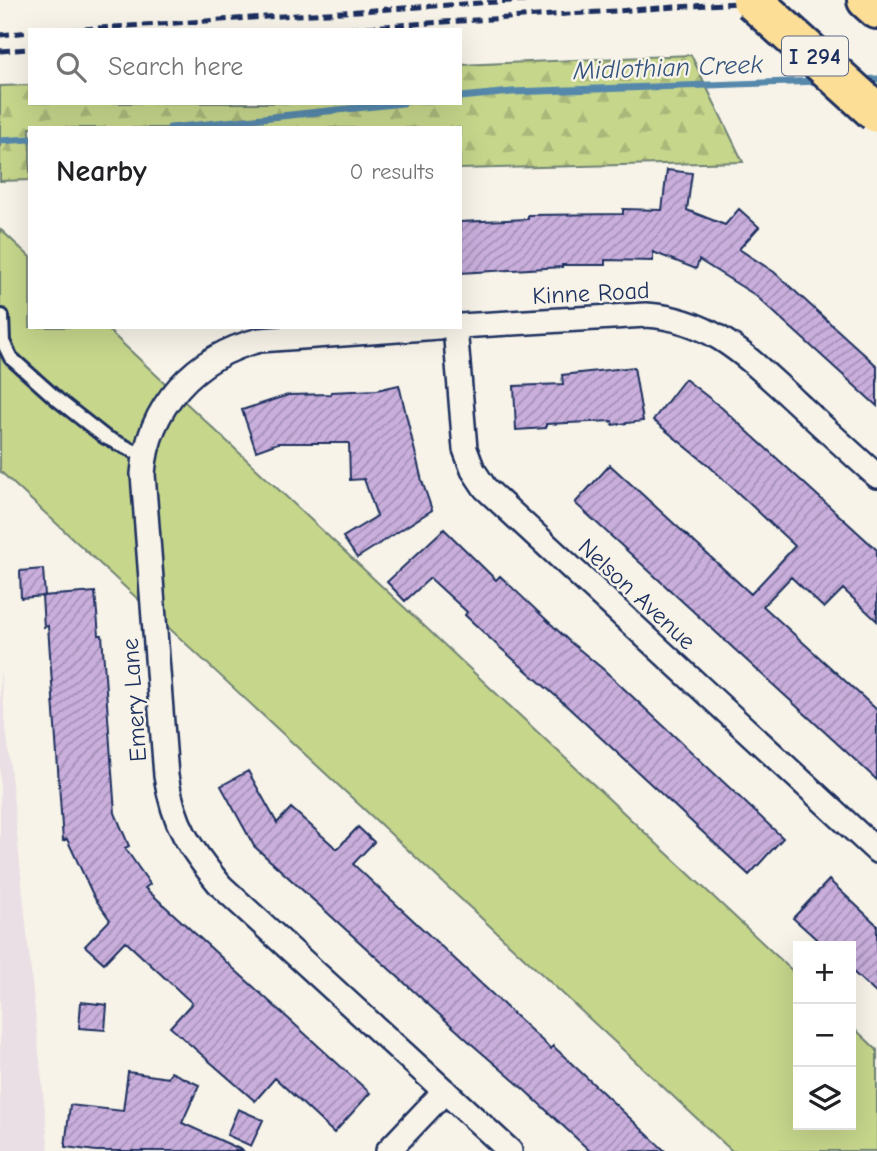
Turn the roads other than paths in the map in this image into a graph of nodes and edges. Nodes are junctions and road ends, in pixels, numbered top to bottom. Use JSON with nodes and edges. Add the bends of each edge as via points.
{"nodes":[{"id":1,"x":752,"y":0,"type":"edge"},
{"id":2,"x":867,"y":0,"type":"edge"},
{"id":3,"x":877,"y":9,"type":"edge"},
{"id":4,"x":877,"y":113,"type":"edge"},
{"id":5,"x":2,"y":316,"type":"dead end"},
{"id":6,"x":462,"y":327,"type":"edge"},
{"id":7,"x":411,"y":329,"type":"edge"},
{"id":8,"x":458,"y":329,"type":"edge"},
{"id":9,"x":144,"y":456,"type":"junction"},
{"id":10,"x":877,"y":476,"type":"edge"},
{"id":11,"x":877,"y":851,"type":"edge"},
{"id":12,"x":445,"y":1091,"type":"junction"},
{"id":13,"x":388,"y":1151,"type":"edge"},
{"id":14,"x":510,"y":1151,"type":"edge"}],
"edges":[{"from":1,"to":4,"type":"highway","number":"I 294","bridge":true},
{"from":2,"to":3,"type":"highway"},
{"from":5,"to":9,"type":"lane","via":[[3,342],[12,358],[105,438]]},
{"from":6,"to":10,"type":"street","name":"Kinne Road","via":[[646,315],[694,324],[737,348]]},
{"from":7,"to":9,"type":"street","name":"Emery Lane","via":[[260,340],[235,346],[193,373],[165,406]]},
{"from":8,"to":11,"type":"street","name":"Nelson Avenue","via":[[465,449],[485,488]]},
{"from":9,"to":12,"type":"street","name":"Emery Lane","via":[[166,776],[178,826],[221,886]]},
{"from":12,"to":13,"type":"street"},
{"from":12,"to":14,"type":"street","name":"Emery Lane"}]}
